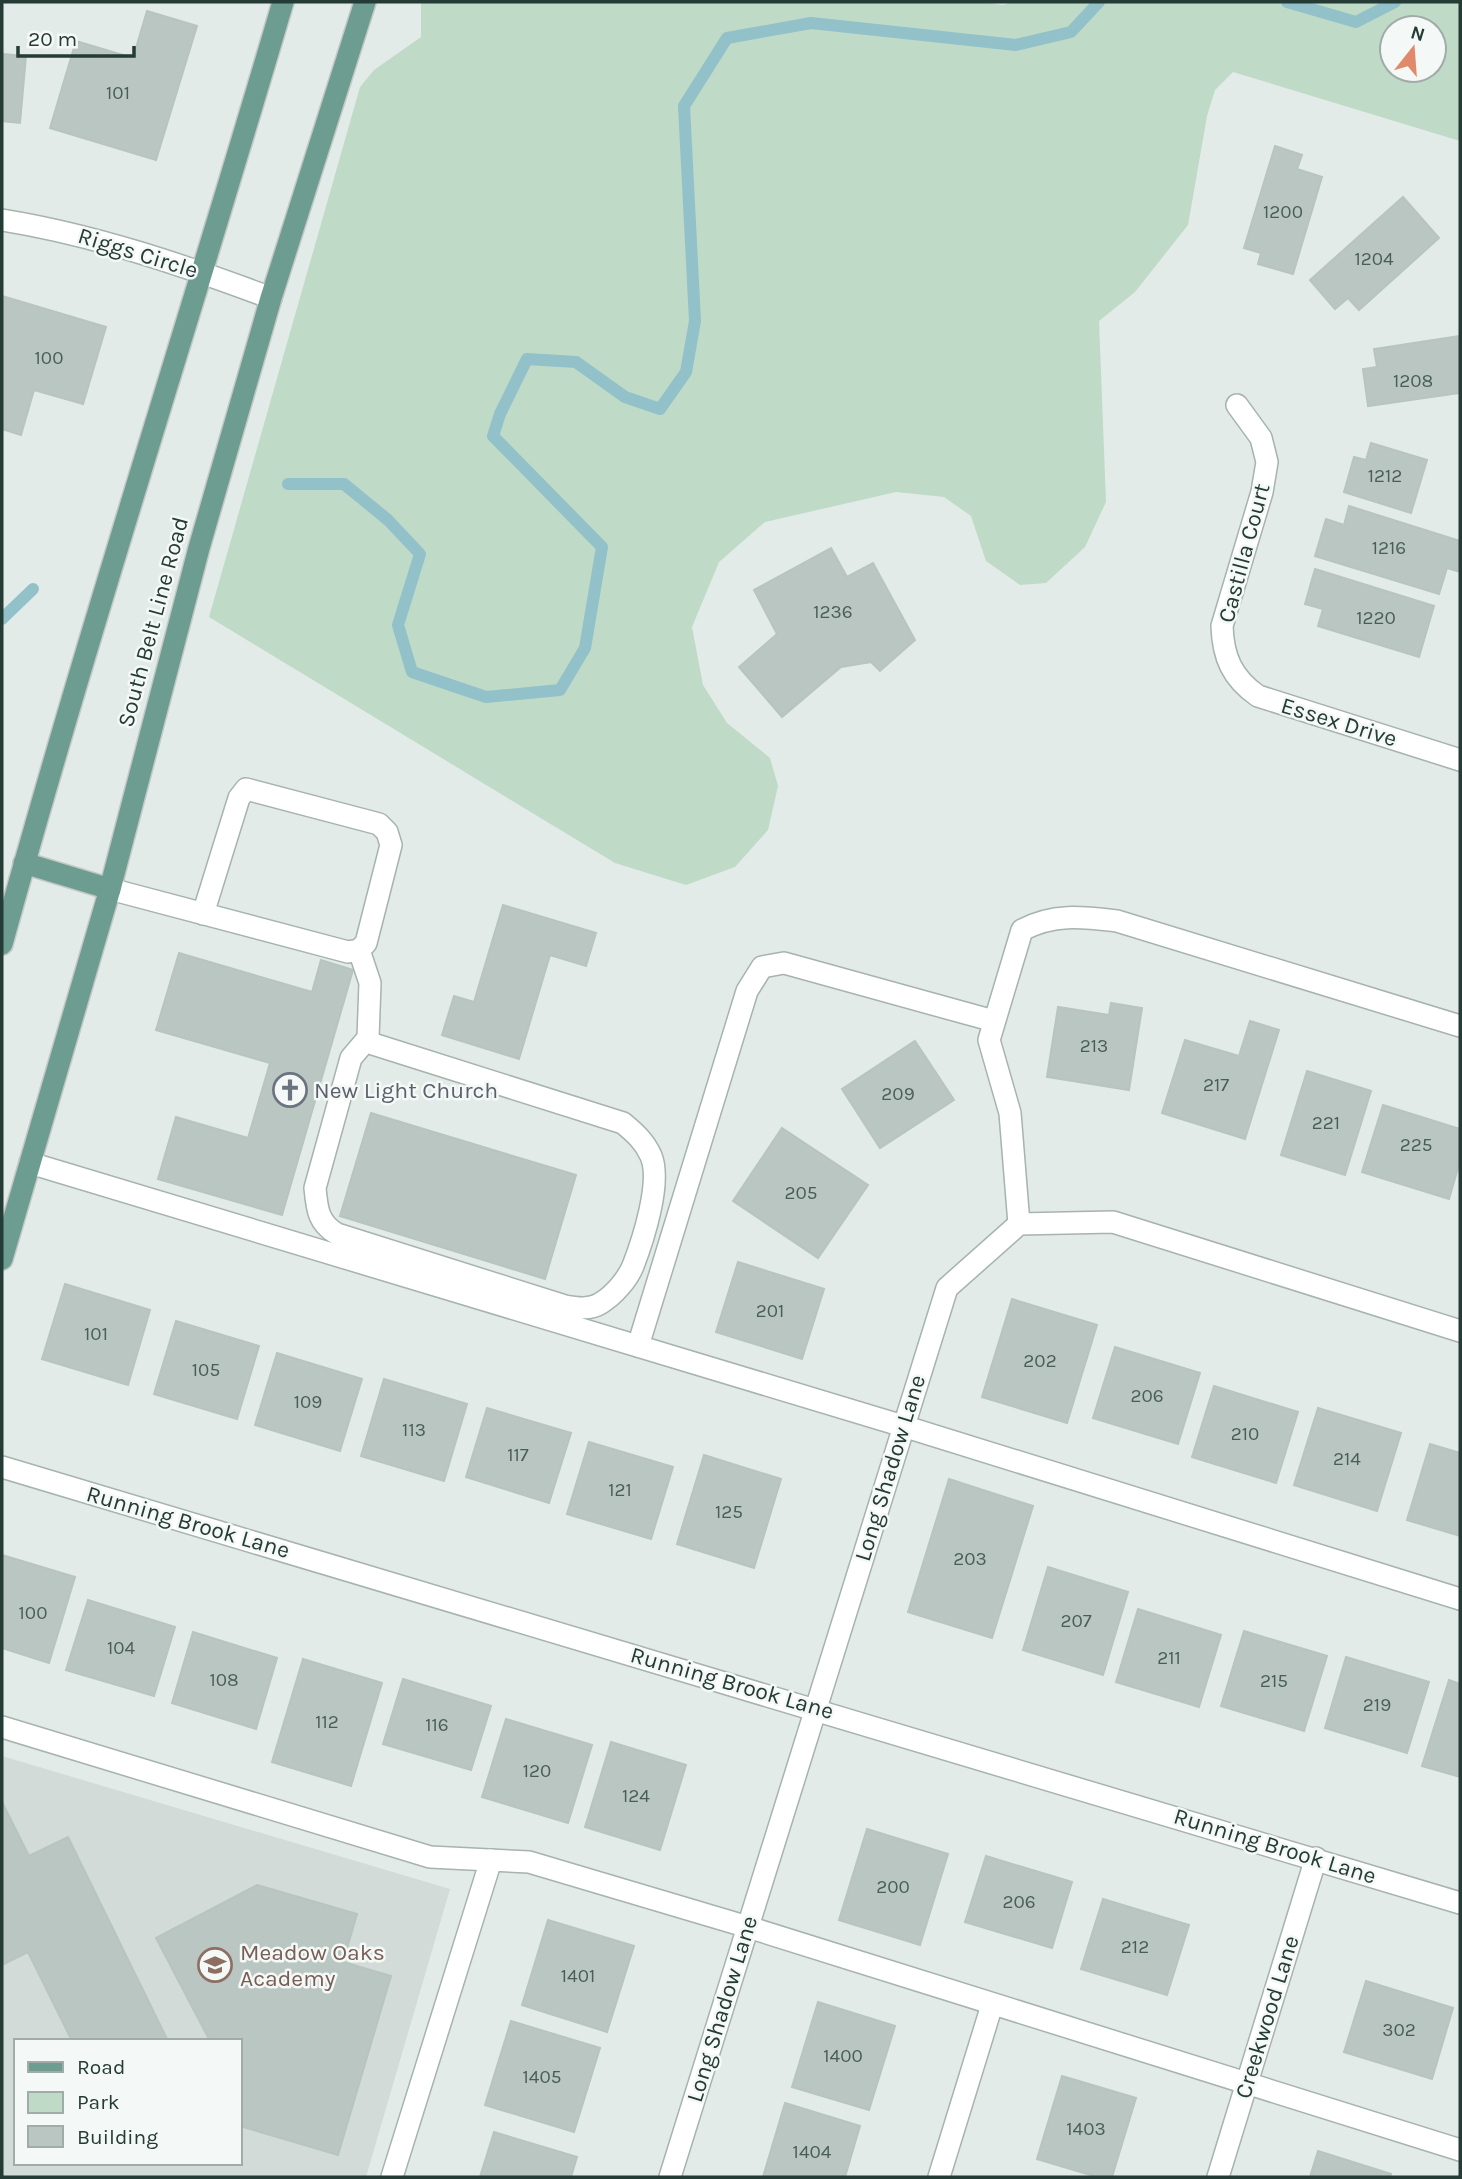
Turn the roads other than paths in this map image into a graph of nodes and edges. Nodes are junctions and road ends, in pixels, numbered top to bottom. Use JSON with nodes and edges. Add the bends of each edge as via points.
{"nodes":[{"id":1,"x":283,"y":2,"type":"edge"},
{"id":2,"x":365,"y":2,"type":"edge"},
{"id":3,"x":2,"y":220,"type":"edge"},
{"id":4,"x":204,"y":272,"type":"junction"},
{"id":5,"x":271,"y":298,"type":"junction"},
{"id":6,"x":1237,"y":405,"type":"dead end"},
{"id":7,"x":1230,"y":667,"type":"joint"},
{"id":8,"x":1460,"y":760,"type":"edge"},
{"id":9,"x":24,"y":863,"type":"junction"},
{"id":10,"x":110,"y":889,"type":"junction"},
{"id":11,"x":203,"y":914,"type":"junction"},
{"id":12,"x":2,"y":944,"type":"edge"},
{"id":13,"x":359,"y":950,"type":"junction"},
{"id":14,"x":994,"y":1021,"type":"junction"},
{"id":15,"x":1460,"y":1026,"type":"edge"},
{"id":16,"x":368,"y":1038,"type":"junction"},
{"id":17,"x":30,"y":1163,"type":"junction"},
{"id":18,"x":1019,"y":1224,"type":"junction"},
{"id":19,"x":2,"y":1259,"type":"edge"},
{"id":20,"x":1460,"y":1331,"type":"edge"},
{"id":21,"x":638,"y":1346,"type":"junction"},
{"id":22,"x":903,"y":1426,"type":"junction"},
{"id":23,"x":2,"y":1467,"type":"edge"},
{"id":24,"x":1460,"y":1599,"type":"edge"},
{"id":25,"x":815,"y":1708,"type":"junction"},
{"id":26,"x":2,"y":1727,"type":"edge"},
{"id":27,"x":1316,"y":1858,"type":"junction"},
{"id":28,"x":491,"y":1860,"type":"junction"},
{"id":29,"x":1460,"y":1903,"type":"edge"},
{"id":30,"x":748,"y":1927,"type":"junction"},
{"id":31,"x":992,"y":2005,"type":"junction"},
{"id":32,"x":1247,"y":2085,"type":"junction"},
{"id":33,"x":1460,"y":2150,"type":"edge"},
{"id":34,"x":392,"y":2177,"type":"edge"},
{"id":35,"x":670,"y":2177,"type":"edge"},
{"id":36,"x":939,"y":2177,"type":"edge"},
{"id":37,"x":1218,"y":2177,"type":"edge"}],
"edges":[{"from":1,"to":4,"type":"main road"},
{"from":2,"to":5,"type":"main road","name":"South Belt Line Road"},
{"from":3,"to":4,"type":"street","name":"Riggs Circle","via":[[68,231]]},
{"from":4,"to":5,"type":"street","name":"Riggs Circle"},
{"from":4,"to":9,"type":"main road"},
{"from":5,"to":10,"type":"main road","name":"South Belt Line Road","via":[[199,548]]},
{"from":6,"to":7,"type":"street","name":"Castilla Court","via":[[1261,438],[1267,462],[1222,626]]},
{"from":7,"to":8,"type":"street","name":"Essex Drive","via":[[1240,684],[1258,696]]},
{"from":9,"to":10,"type":"main road"},
{"from":9,"to":12,"type":"main road"},
{"from":10,"to":11,"type":"street"},
{"from":10,"to":17,"type":"main road","name":"South Belt Line Road"},
{"from":11,"to":13,"type":"street","via":[[348,952]]},
{"from":11,"to":13,"type":"street","via":[[239,797],[246,789],[379,824],[387,832],[391,845],[366,943]]},
{"from":13,"to":16,"type":"street","via":[[370,983]]},
{"from":14,"to":15,"type":"street","via":[[1022,930],[1042,919],[1085,918],[1117,921]]},
{"from":14,"to":18,"type":"street","via":[[989,1040],[1010,1114]]},
{"from":14,"to":21,"type":"street","via":[[784,963],[762,967],[747,992]]},
{"from":16,"to":16,"type":"street","via":[[373,1044],[623,1124],[638,1136],[652,1157],[654,1192],[632,1268],[618,1289],[600,1304],[565,1306],[324,1227],[315,1188],[351,1058]]},
{"from":17,"to":19,"type":"main road","name":"South Belt Line Road"},
{"from":17,"to":21,"type":"street"},
{"from":18,"to":20,"type":"street","via":[[1112,1222]]},
{"from":18,"to":22,"type":"street","name":"Long Shadow Lane","via":[[947,1288]]},
{"from":21,"to":22,"type":"street"},
{"from":22,"to":24,"type":"street"},
{"from":22,"to":25,"type":"street","name":"Long Shadow Lane"},
{"from":23,"to":25,"type":"street","name":"Running Brook Lane"},
{"from":25,"to":27,"type":"street","name":"Running Brook Lane"},
{"from":25,"to":30,"type":"street","name":"Long Shadow Lane"},
{"from":26,"to":28,"type":"street","via":[[430,1857]]},
{"from":27,"to":29,"type":"street","name":"Running Brook Lane"},
{"from":27,"to":32,"type":"street","name":"Creekwood Lane"},
{"from":28,"to":30,"type":"street","via":[[529,1862]]},
{"from":28,"to":34,"type":"street"},
{"from":30,"to":31,"type":"street"},
{"from":30,"to":35,"type":"street","name":"Long Shadow Lane"},
{"from":31,"to":32,"type":"street"},
{"from":31,"to":36,"type":"street"},
{"from":32,"to":33,"type":"street"},
{"from":32,"to":37,"type":"street","name":"Creekwood Lane"}]}
